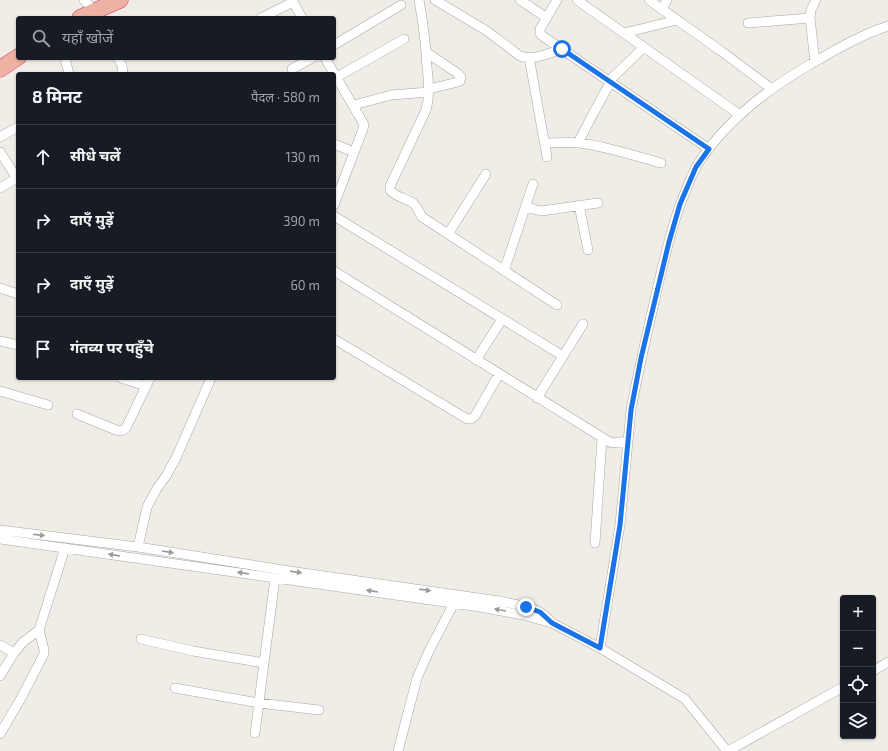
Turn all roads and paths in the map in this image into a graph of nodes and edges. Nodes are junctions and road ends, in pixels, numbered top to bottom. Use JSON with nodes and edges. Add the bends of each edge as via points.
{"nodes":[{"id":1,"x":120,"y":0,"type":"edge"},
{"id":2,"x":419,"y":0,"type":"edge"},
{"id":3,"x":435,"y":0,"type":"edge"},
{"id":4,"x":520,"y":0,"type":"edge"},
{"id":5,"x":557,"y":0,"type":"edge"},
{"id":6,"x":577,"y":0,"type":"edge"},
{"id":7,"x":649,"y":0,"type":"edge"},
{"id":8,"x":667,"y":0,"type":"edge"},
{"id":9,"x":816,"y":0,"type":"edge"},
{"id":10,"x":292,"y":1,"type":"edge"},
{"id":11,"x":401,"y":4,"type":"dead end"},
{"id":12,"x":662,"y":9,"type":"junction"},
{"id":13,"x":92,"y":10,"type":"edge"},
{"id":14,"x":83,"y":16,"type":"edge"},
{"id":15,"x":265,"y":16,"type":"edge"},
{"id":16,"x":301,"y":16,"type":"edge"},
{"id":17,"x":547,"y":18,"type":"junction"},
{"id":18,"x":810,"y":18,"type":"junction"},
{"id":19,"x":677,"y":20,"type":"junction"},
{"id":20,"x":748,"y":23,"type":"dead end"},
{"id":21,"x":888,"y":26,"type":"edge"},
{"id":22,"x":624,"y":33,"type":"junction"},
{"id":23,"x":404,"y":39,"type":"dead end"},
{"id":24,"x":336,"y":44,"type":"edge"},
{"id":25,"x":644,"y":47,"type":"junction"},
{"id":26,"x":562,"y":49,"type":"junction"},
{"id":27,"x":426,"y":52,"type":"junction"},
{"id":28,"x":16,"y":57,"type":"edge"},
{"id":29,"x":529,"y":58,"type":"junction"},
{"id":30,"x":66,"y":60,"type":"edge"},
{"id":31,"x":119,"y":60,"type":"edge"},
{"id":32,"x":308,"y":60,"type":"edge"},
{"id":33,"x":326,"y":60,"type":"edge"},
{"id":34,"x":815,"y":62,"type":"junction"},
{"id":35,"x":0,"y":69,"type":"edge"},
{"id":36,"x":292,"y":69,"type":"dead end"},
{"id":37,"x":69,"y":72,"type":"edge"},
{"id":38,"x":123,"y":72,"type":"edge"},
{"id":39,"x":334,"y":72,"type":"edge"},
{"id":40,"x":337,"y":77,"type":"joint"},
{"id":41,"x":610,"y":82,"type":"junction"},
{"id":42,"x":772,"y":89,"type":"junction"},
{"id":43,"x":429,"y":90,"type":"junction"},
{"id":44,"x":354,"y":106,"type":"junction"},
{"id":45,"x":740,"y":115,"type":"junction"},
{"id":46,"x":16,"y":128,"type":"edge"},
{"id":47,"x":0,"y":137,"type":"edge"},
{"id":48,"x":545,"y":143,"type":"junction"},
{"id":49,"x":578,"y":143,"type":"junction"},
{"id":50,"x":336,"y":145,"type":"edge"},
{"id":51,"x":709,"y":149,"type":"junction"},
{"id":52,"x":0,"y":152,"type":"edge"},
{"id":53,"x":354,"y":152,"type":"junction"},
{"id":54,"x":547,"y":157,"type":"dead end"},
{"id":55,"x":661,"y":163,"type":"dead end"},
{"id":56,"x":486,"y":174,"type":"dead end"},
{"id":57,"x":16,"y":175,"type":"edge"},
{"id":58,"x":16,"y":177,"type":"edge"},
{"id":59,"x":533,"y":184,"type":"dead end"},
{"id":60,"x":0,"y":188,"type":"edge"},
{"id":61,"x":336,"y":200,"type":"edge"},
{"id":62,"x":598,"y":203,"type":"dead end"},
{"id":63,"x":580,"y":205,"type":"junction"},
{"id":64,"x":526,"y":206,"type":"junction"},
{"id":65,"x":336,"y":217,"type":"edge"},
{"id":66,"x":448,"y":234,"type":"junction"},
{"id":67,"x":588,"y":250,"type":"dead end"},
{"id":68,"x":504,"y":271,"type":"junction"},
{"id":69,"x":336,"y":272,"type":"edge"},
{"id":70,"x":0,"y":288,"type":"edge"},
{"id":71,"x":16,"y":293,"type":"edge"},
{"id":72,"x":557,"y":305,"type":"dead end"},
{"id":73,"x":502,"y":319,"type":"junction"},
{"id":74,"x":583,"y":324,"type":"dead end"},
{"id":75,"x":336,"y":340,"type":"edge"},
{"id":76,"x":0,"y":341,"type":"edge"},
{"id":77,"x":16,"y":345,"type":"edge"},
{"id":78,"x":563,"y":356,"type":"junction"},
{"id":79,"x":476,"y":360,"type":"junction"},
{"id":80,"x":498,"y":374,"type":"junction"},
{"id":81,"x":134,"y":380,"type":"edge"},
{"id":82,"x":210,"y":380,"type":"edge"},
{"id":83,"x":148,"y":382,"type":"edge"},
{"id":84,"x":0,"y":391,"type":"edge"},
{"id":85,"x":537,"y":398,"type":"junction"},
{"id":86,"x":48,"y":406,"type":"dead end"},
{"id":87,"x":77,"y":414,"type":"dead end"},
{"id":88,"x":602,"y":438,"type":"junction"},
{"id":89,"x":628,"y":441,"type":"junction"},
{"id":90,"x":0,"y":530,"type":"edge"},
{"id":91,"x":0,"y":539,"type":"edge"},
{"id":92,"x":595,"y":543,"type":"dead end"},
{"id":93,"x":65,"y":548,"type":"junction"},
{"id":94,"x":138,"y":548,"type":"junction"},
{"id":95,"x":275,"y":578,"type":"junction"},
{"id":96,"x":454,"y":603,"type":"junction"},
{"id":97,"x":552,"y":623,"type":"junction"},
{"id":98,"x":39,"y":630,"type":"junction"},
{"id":99,"x":141,"y":639,"type":"dead end"},
{"id":100,"x":0,"y":645,"type":"edge"},
{"id":101,"x":600,"y":648,"type":"junction"},
{"id":102,"x":14,"y":653,"type":"junction"},
{"id":103,"x":888,"y":662,"type":"edge"},
{"id":104,"x":264,"y":663,"type":"junction"},
{"id":105,"x":876,"y":668,"type":"edge"},
{"id":106,"x":0,"y":676,"type":"edge"},
{"id":107,"x":174,"y":688,"type":"dead end"},
{"id":108,"x":840,"y":689,"type":"edge"},
{"id":109,"x":259,"y":702,"type":"junction"},
{"id":110,"x":319,"y":710,"type":"dead end"},
{"id":111,"x":254,"y":733,"type":"dead end"},
{"id":112,"x":0,"y":734,"type":"edge"},
{"id":113,"x":398,"y":751,"type":"edge"},
{"id":114,"x":728,"y":751,"type":"edge"}],
"edges":[{"from":1,"to":13,"type":"highway"},
{"from":2,"to":27,"type":"street"},
{"from":3,"to":29,"type":"street","via":[[487,31],[520,56]]},
{"from":4,"to":17,"type":"street"},
{"from":5,"to":17,"type":"street"},
{"from":6,"to":22,"type":"street"},
{"from":7,"to":12,"type":"street"},
{"from":8,"to":12,"type":"street"},
{"from":9,"to":18,"type":"street"},
{"from":10,"to":15,"type":"street"},
{"from":10,"to":16,"type":"street"},
{"from":11,"to":24,"type":"street"},
{"from":12,"to":19,"type":"street"},
{"from":13,"to":14,"type":"highway"},
{"from":17,"to":26,"type":"street","via":[[540,29],[541,35]]},
{"from":18,"to":20,"type":"street"},
{"from":18,"to":34,"type":"street"},
{"from":19,"to":22,"type":"street"},
{"from":19,"to":42,"type":"street"},
{"from":21,"to":34,"type":"street","via":[[864,35]]},
{"from":22,"to":25,"type":"street"},
{"from":23,"to":40,"type":"street"},
{"from":25,"to":41,"type":"street"},
{"from":25,"to":45,"type":"street"},
{"from":26,"to":29,"type":"street"},
{"from":26,"to":41,"type":"street"},
{"from":27,"to":43,"type":"street"},
{"from":27,"to":43,"type":"street","via":[[461,77],[458,82]]},
{"from":28,"to":35,"type":"highway"},
{"from":29,"to":48,"type":"street"},
{"from":30,"to":37,"type":"street"},
{"from":31,"to":38,"type":"street"},
{"from":32,"to":36,"type":"street"},
{"from":33,"to":39,"type":"street"},
{"from":34,"to":42,"type":"street"},
{"from":40,"to":44,"type":"street"},
{"from":41,"to":49,"type":"street"},
{"from":41,"to":51,"type":"street"},
{"from":42,"to":45,"type":"street"},
{"from":43,"to":44,"type":"street","via":[[391,95]]},
{"from":43,"to":66,"type":"street","via":[[426,110],[390,190],[412,202],[422,217]]},
{"from":44,"to":53,"type":"street","via":[[364,125]]},
{"from":45,"to":51,"type":"street"},
{"from":46,"to":47,"type":"street"},
{"from":48,"to":49,"type":"street"},
{"from":48,"to":54,"type":"street"},
{"from":49,"to":55,"type":"street"},
{"from":50,"to":53,"type":"street"},
{"from":51,"to":89,"type":"street","via":[[696,167],[688,185],[669,242],[641,358]]},
{"from":52,"to":57,"type":"street"},
{"from":53,"to":61,"type":"street"},
{"from":56,"to":66,"type":"street"},
{"from":58,"to":60,"type":"street"},
{"from":59,"to":64,"type":"street"},
{"from":62,"to":63,"type":"street"},
{"from":63,"to":64,"type":"street","via":[[540,210]]},
{"from":63,"to":67,"type":"street"},
{"from":64,"to":68,"type":"street"},
{"from":65,"to":73,"type":"street"},
{"from":66,"to":68,"type":"street"},
{"from":68,"to":72,"type":"street"},
{"from":69,"to":79,"type":"street"},
{"from":70,"to":71,"type":"street"},
{"from":73,"to":78,"type":"street"},
{"from":73,"to":79,"type":"street"},
{"from":74,"to":78,"type":"street"},
{"from":75,"to":80,"type":"street","via":[[466,419],[475,416]]},
{"from":76,"to":77,"type":"street"},
{"from":78,"to":85,"type":"street"},
{"from":79,"to":80,"type":"street"},
{"from":80,"to":85,"type":"street"},
{"from":81,"to":83,"type":"street"},
{"from":82,"to":94,"type":"street","via":[[176,458],[147,507]]},
{"from":83,"to":87,"type":"street","via":[[124,430],[116,430]]},
{"from":84,"to":86,"type":"street"},
{"from":85,"to":88,"type":"street"},
{"from":88,"to":89,"type":"street","via":[[612,443]]},
{"from":88,"to":92,"type":"street"},
{"from":89,"to":101,"type":"street","via":[[620,525]]},
{"from":90,"to":94,"type":"street","one_way":true},
{"from":91,"to":93,"type":"street"},
{"from":95,"to":93,"type":"street","one_way":true},
{"from":93,"to":98,"type":"street"},
{"from":94,"to":97,"type":"street","one_way":true,"via":[[499,601],[536,610]]},
{"from":96,"to":95,"type":"street","one_way":true},
{"from":95,"to":104,"type":"street"},
{"from":97,"to":96,"type":"street","one_way":true,"via":[[507,611]]},
{"from":96,"to":113,"type":"street","via":[[417,678]]},
{"from":97,"to":101,"type":"street"},
{"from":98,"to":102,"type":"street","via":[[23,642]]},
{"from":98,"to":112,"type":"street","via":[[44,650],[43,658]]},
{"from":99,"to":104,"type":"street"},
{"from":100,"to":102,"type":"street"},
{"from":101,"to":114,"type":"street","via":[[685,699]]},
{"from":102,"to":106,"type":"street"},
{"from":103,"to":105,"type":"street"},
{"from":104,"to":109,"type":"street"},
{"from":107,"to":109,"type":"street"},
{"from":108,"to":114,"type":"street"},
{"from":109,"to":110,"type":"street"},
{"from":109,"to":111,"type":"street"}]}
